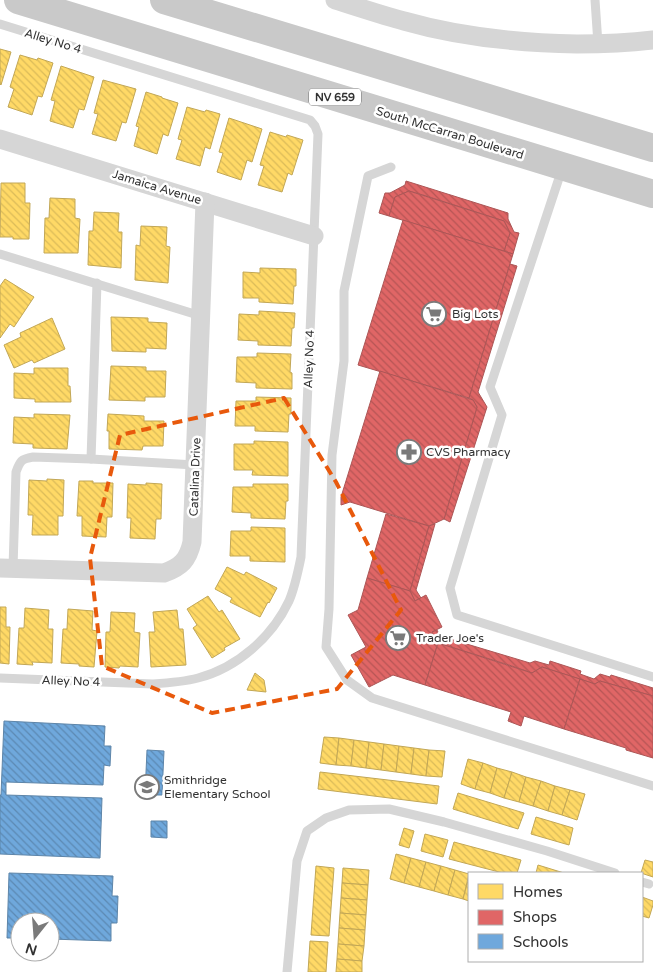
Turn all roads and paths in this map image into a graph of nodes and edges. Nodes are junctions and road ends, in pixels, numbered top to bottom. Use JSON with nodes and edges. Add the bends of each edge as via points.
{"nodes":[{"id":1,"x":18,"y":0,"type":"edge"},
{"id":2,"x":164,"y":0,"type":"edge"},
{"id":3,"x":335,"y":0,"type":"edge"},
{"id":4,"x":595,"y":0,"type":"edge"},
{"id":5,"x":0,"y":24,"type":"edge"},
{"id":6,"x":653,"y":40,"type":"edge"},
{"id":7,"x":598,"y":44,"type":"junction"},
{"id":8,"x":0,"y":139,"type":"edge"},
{"id":9,"x":653,"y":148,"type":"edge"},
{"id":10,"x":391,"y":167,"type":"dead end"},
{"id":11,"x":563,"y":167,"type":"junction"},
{"id":12,"x":653,"y":194,"type":"edge"},
{"id":13,"x":205,"y":202,"type":"junction"},
{"id":14,"x":314,"y":236,"type":"junction"},
{"id":15,"x":0,"y":254,"type":"edge"},
{"id":16,"x":97,"y":284,"type":"junction"},
{"id":17,"x":201,"y":316,"type":"junction"},
{"id":18,"x":90,"y":459,"type":"junction"},
{"id":19,"x":195,"y":465,"type":"junction"},
{"id":20,"x":6,"y":568,"type":"edge"},
{"id":21,"x":653,"y":677,"type":"edge"},
{"id":22,"x":0,"y":678,"type":"edge"},
{"id":23,"x":653,"y":786,"type":"edge"},
{"id":24,"x":612,"y":872,"type":"edge"},
{"id":25,"x":287,"y":972,"type":"edge"}],
"edges":[{"from":1,"to":11,"type":"main road","name":"South McCarran Boulevard","number":"NV 659"},
{"from":2,"to":9,"type":"main road"},
{"from":3,"to":7,"type":"street","via":[[405,22],[452,32],[546,44]]},
{"from":4,"to":7,"type":"lane"},
{"from":5,"to":14,"type":"lane","name":"Alley No 4","via":[[310,120],[318,134]]},
{"from":6,"to":7,"type":"street"},
{"from":8,"to":13,"type":"street","name":"Jamaica Avenue"},
{"from":10,"to":23,"type":"lane","via":[[368,176],[344,291],[344,361],[332,455],[326,647],[347,680],[372,698]]},
{"from":11,"to":12,"type":"main road","name":"South McCarran Boulevard","number":"NV 659"},
{"from":11,"to":21,"type":"lane","via":[[490,387],[502,415],[450,588],[457,616]]},
{"from":13,"to":14,"type":"street","name":"Jamaica Avenue"},
{"from":13,"to":17,"type":"street","name":"Catalina Drive"},
{"from":14,"to":22,"type":"lane","name":"Alley No 4","via":[[301,557],[288,602],[275,624],[260,642],[221,670],[176,683]]},
{"from":15,"to":16,"type":"lane"},
{"from":16,"to":17,"type":"lane"},
{"from":16,"to":18,"type":"lane"},
{"from":17,"to":19,"type":"street","name":"Catalina Drive"},
{"from":18,"to":19,"type":"lane"},
{"from":18,"to":20,"type":"lane","via":[[33,457],[19,463]]},
{"from":19,"to":20,"type":"street","name":"Catalina Drive","via":[[192,542],[184,562],[175,570],[164,573]]},
{"from":24,"to":25,"type":"lane","via":[[407,813],[389,809],[349,810],[326,818],[307,830],[298,861]]}]}
